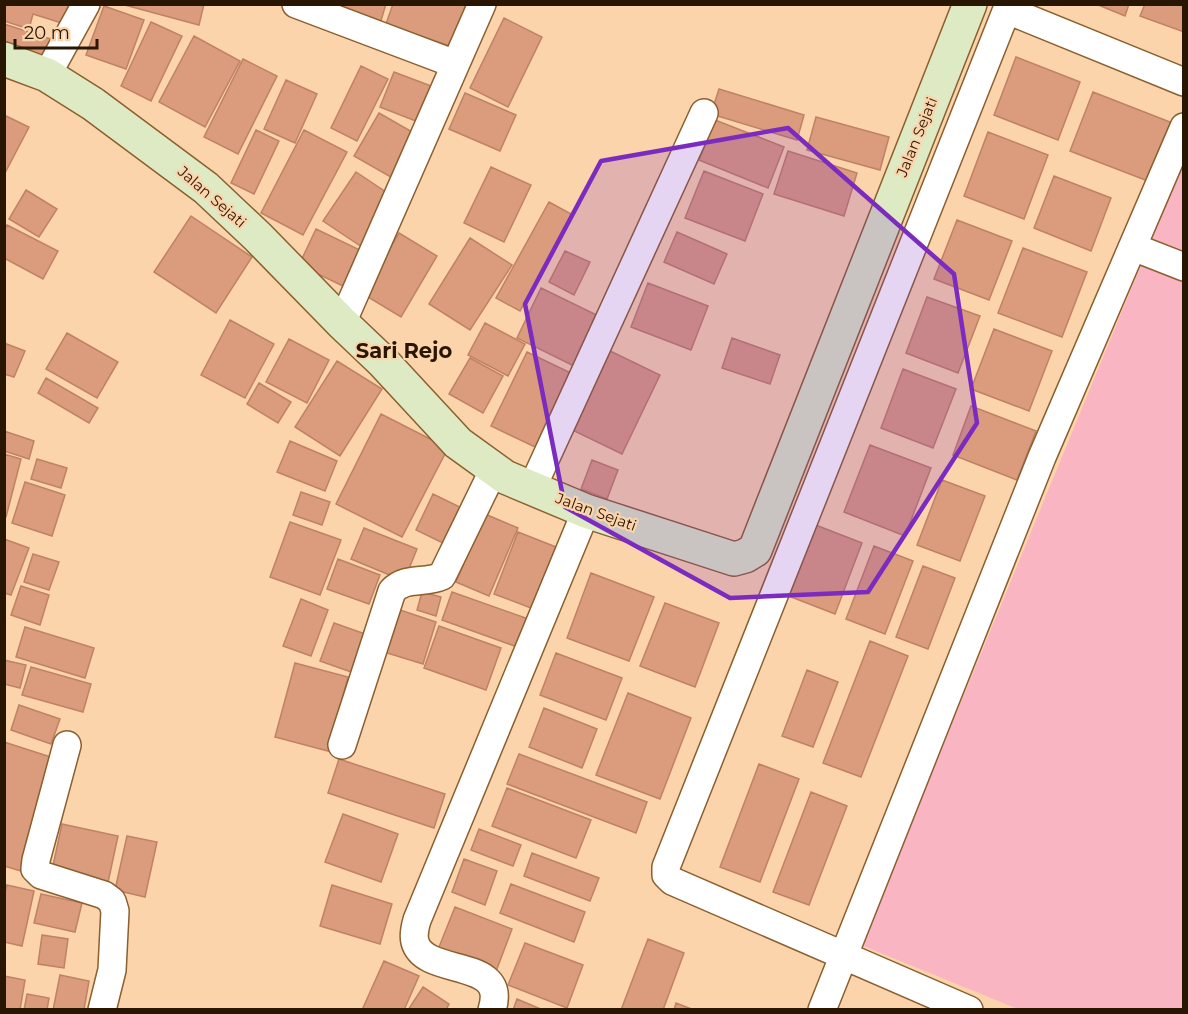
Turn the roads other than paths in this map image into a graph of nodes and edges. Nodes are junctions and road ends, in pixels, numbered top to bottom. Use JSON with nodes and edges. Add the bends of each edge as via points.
{"nodes":[{"id":1,"x":86,"y":4,"type":"edge"},
{"id":2,"x":296,"y":4,"type":"edge"},
{"id":3,"x":482,"y":4,"type":"edge"},
{"id":4,"x":970,"y":4,"type":"edge"},
{"id":5,"x":1008,"y":7,"type":"edge"},
{"id":6,"x":4,"y":59,"type":"edge"},
{"id":7,"x":455,"y":64,"type":"junction"},
{"id":8,"x":47,"y":75,"type":"junction"},
{"id":9,"x":1184,"y":82,"type":"edge"},
{"id":10,"x":704,"y":113,"type":"dead end"},
{"id":11,"x":1184,"y":127,"type":"edge"},
{"id":12,"x":1133,"y":247,"type":"junction"},
{"id":13,"x":1184,"y":267,"type":"edge"},
{"id":14,"x":342,"y":323,"type":"junction"},
{"id":15,"x":494,"y":469,"type":"junction"},
{"id":16,"x":532,"y":488,"type":"junction"},
{"id":17,"x":586,"y":511,"type":"junction"},
{"id":18,"x":67,"y":745,"type":"dead end"},
{"id":19,"x":342,"y":745,"type":"dead end"},
{"id":20,"x":843,"y":956,"type":"junction"},
{"id":21,"x":102,"y":1010,"type":"edge"},
{"id":22,"x":492,"y":1010,"type":"edge"},
{"id":23,"x":822,"y":1010,"type":"edge"},
{"id":24,"x":969,"y":1010,"type":"edge"}],
"edges":[{"from":1,"to":8,"type":"street"},
{"from":2,"to":7,"type":"street"},
{"from":3,"to":7,"type":"street"},
{"from":4,"to":17,"type":"street","name":"Jalan Sejati","via":[[754,550],[734,559]]},
{"from":5,"to":9,"type":"street"},
{"from":5,"to":20,"type":"street","via":[[666,867],[672,881]]},
{"from":6,"to":8,"type":"street","name":"Jalan Sejati"},
{"from":7,"to":14,"type":"street"},
{"from":8,"to":14,"type":"street","name":"Jalan Sejati","via":[[93,104],[206,188]]},
{"from":10,"to":16,"type":"street"},
{"from":11,"to":12,"type":"street"},
{"from":12,"to":13,"type":"street"},
{"from":12,"to":20,"type":"street","via":[[1042,457]]},
{"from":14,"to":15,"type":"street","name":"Jalan Sejati","via":[[458,442]]},
{"from":15,"to":16,"type":"street","name":"Jalan Sejati"},
{"from":15,"to":19,"type":"street","via":[[442,576],[405,581],[392,591]]},
{"from":16,"to":17,"type":"street","name":"Jalan Sejati"},
{"from":17,"to":22,"type":"street","via":[[417,920],[417,948],[434,960],[489,982],[494,988]]},
{"from":18,"to":21,"type":"street","via":[[35,869],[41,875],[112,901],[112,970]]},
{"from":20,"to":23,"type":"street"},
{"from":20,"to":24,"type":"street"}]}
